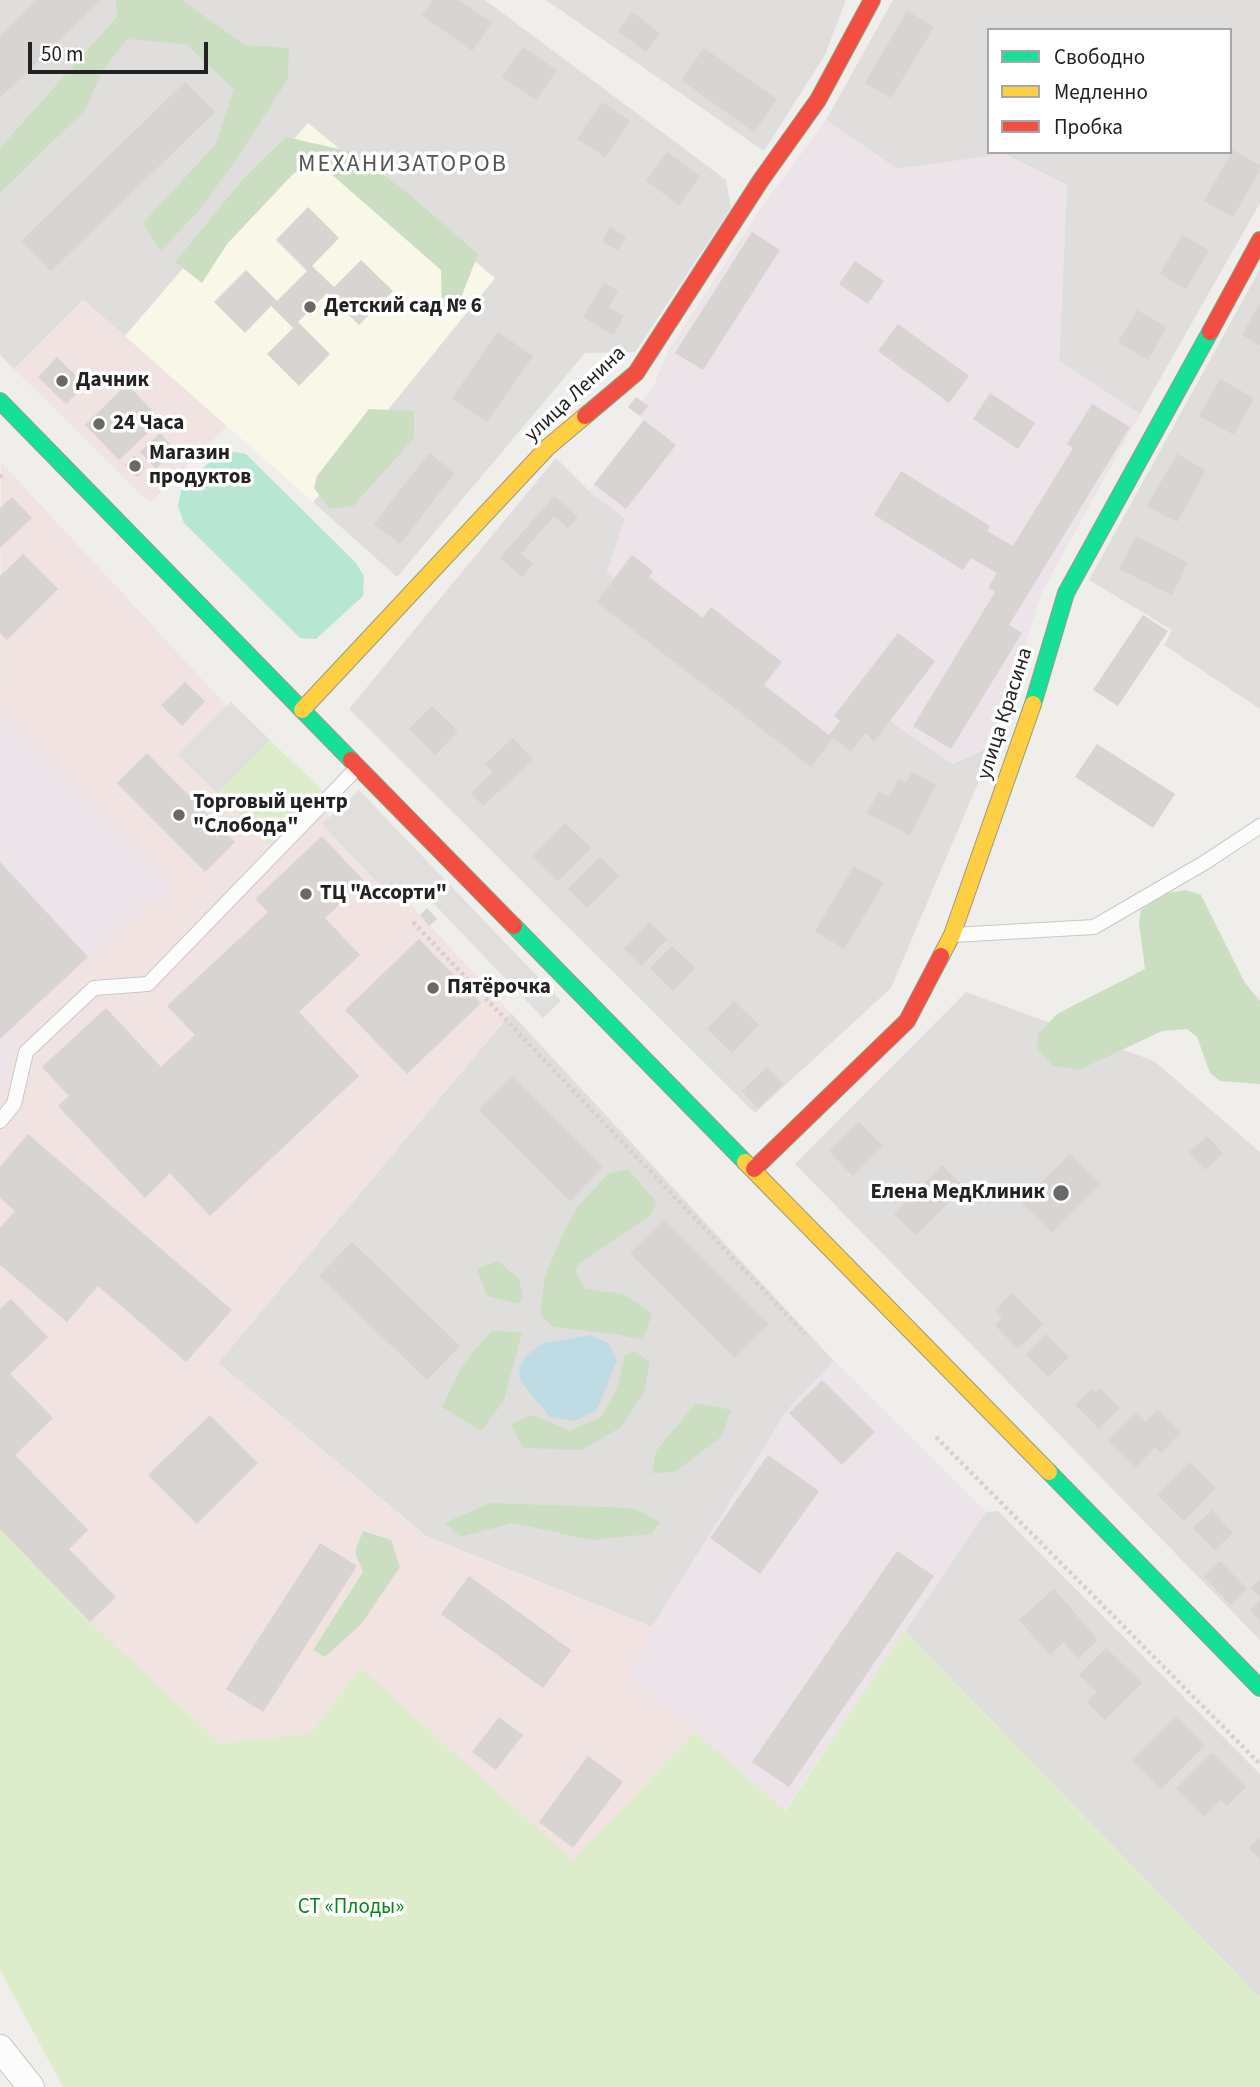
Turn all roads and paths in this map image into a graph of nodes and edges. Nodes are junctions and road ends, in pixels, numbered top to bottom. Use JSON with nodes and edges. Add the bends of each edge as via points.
{"nodes":[{"id":1,"x":872,"y":0,"type":"edge"},
{"id":2,"x":1260,"y":240,"type":"edge"},
{"id":3,"x":0,"y":401,"type":"edge"},
{"id":4,"x":0,"y":475,"type":"edge"},
{"id":5,"x":5,"y":480,"type":"dead end"},
{"id":6,"x":302,"y":710,"type":"junction"},
{"id":7,"x":358,"y":767,"type":"junction"},
{"id":8,"x":1260,"y":826,"type":"edge"},
{"id":9,"x":413,"y":922,"type":"dead end"},
{"id":10,"x":952,"y":935,"type":"junction"},
{"id":11,"x":0,"y":1121,"type":"edge"},
{"id":12,"x":754,"y":1169,"type":"junction"},
{"id":13,"x":805,"y":1334,"type":"dead end"},
{"id":14,"x":936,"y":1437,"type":"dead end"},
{"id":15,"x":1260,"y":1688,"type":"edge"},
{"id":16,"x":1260,"y":1764,"type":"edge"},
{"id":17,"x":0,"y":2048,"type":"edge"},
{"id":18,"x":31,"y":2087,"type":"edge"}],
"edges":[{"from":1,"to":6,"type":"street","name":"улица Ленина","via":[[818,100],[636,373],[548,447]]},
{"from":2,"to":10,"type":"street","name":"улица Красина","via":[[1066,593]]},
{"from":3,"to":6,"type":"street"},
{"from":4,"to":5,"type":"path"},
{"from":6,"to":7,"type":"street"},
{"from":7,"to":11,"type":"lane","via":[[148,984],[94,988],[26,1052],[14,1104]]},
{"from":7,"to":12,"type":"street"},
{"from":8,"to":10,"type":"lane","via":[[1094,927]]},
{"from":9,"to":13,"type":"path"},
{"from":10,"to":12,"type":"street","name":"улица Красина","via":[[907,1021]]},
{"from":12,"to":15,"type":"street"},
{"from":14,"to":16,"type":"path"},
{"from":17,"to":18,"type":"street"}]}
